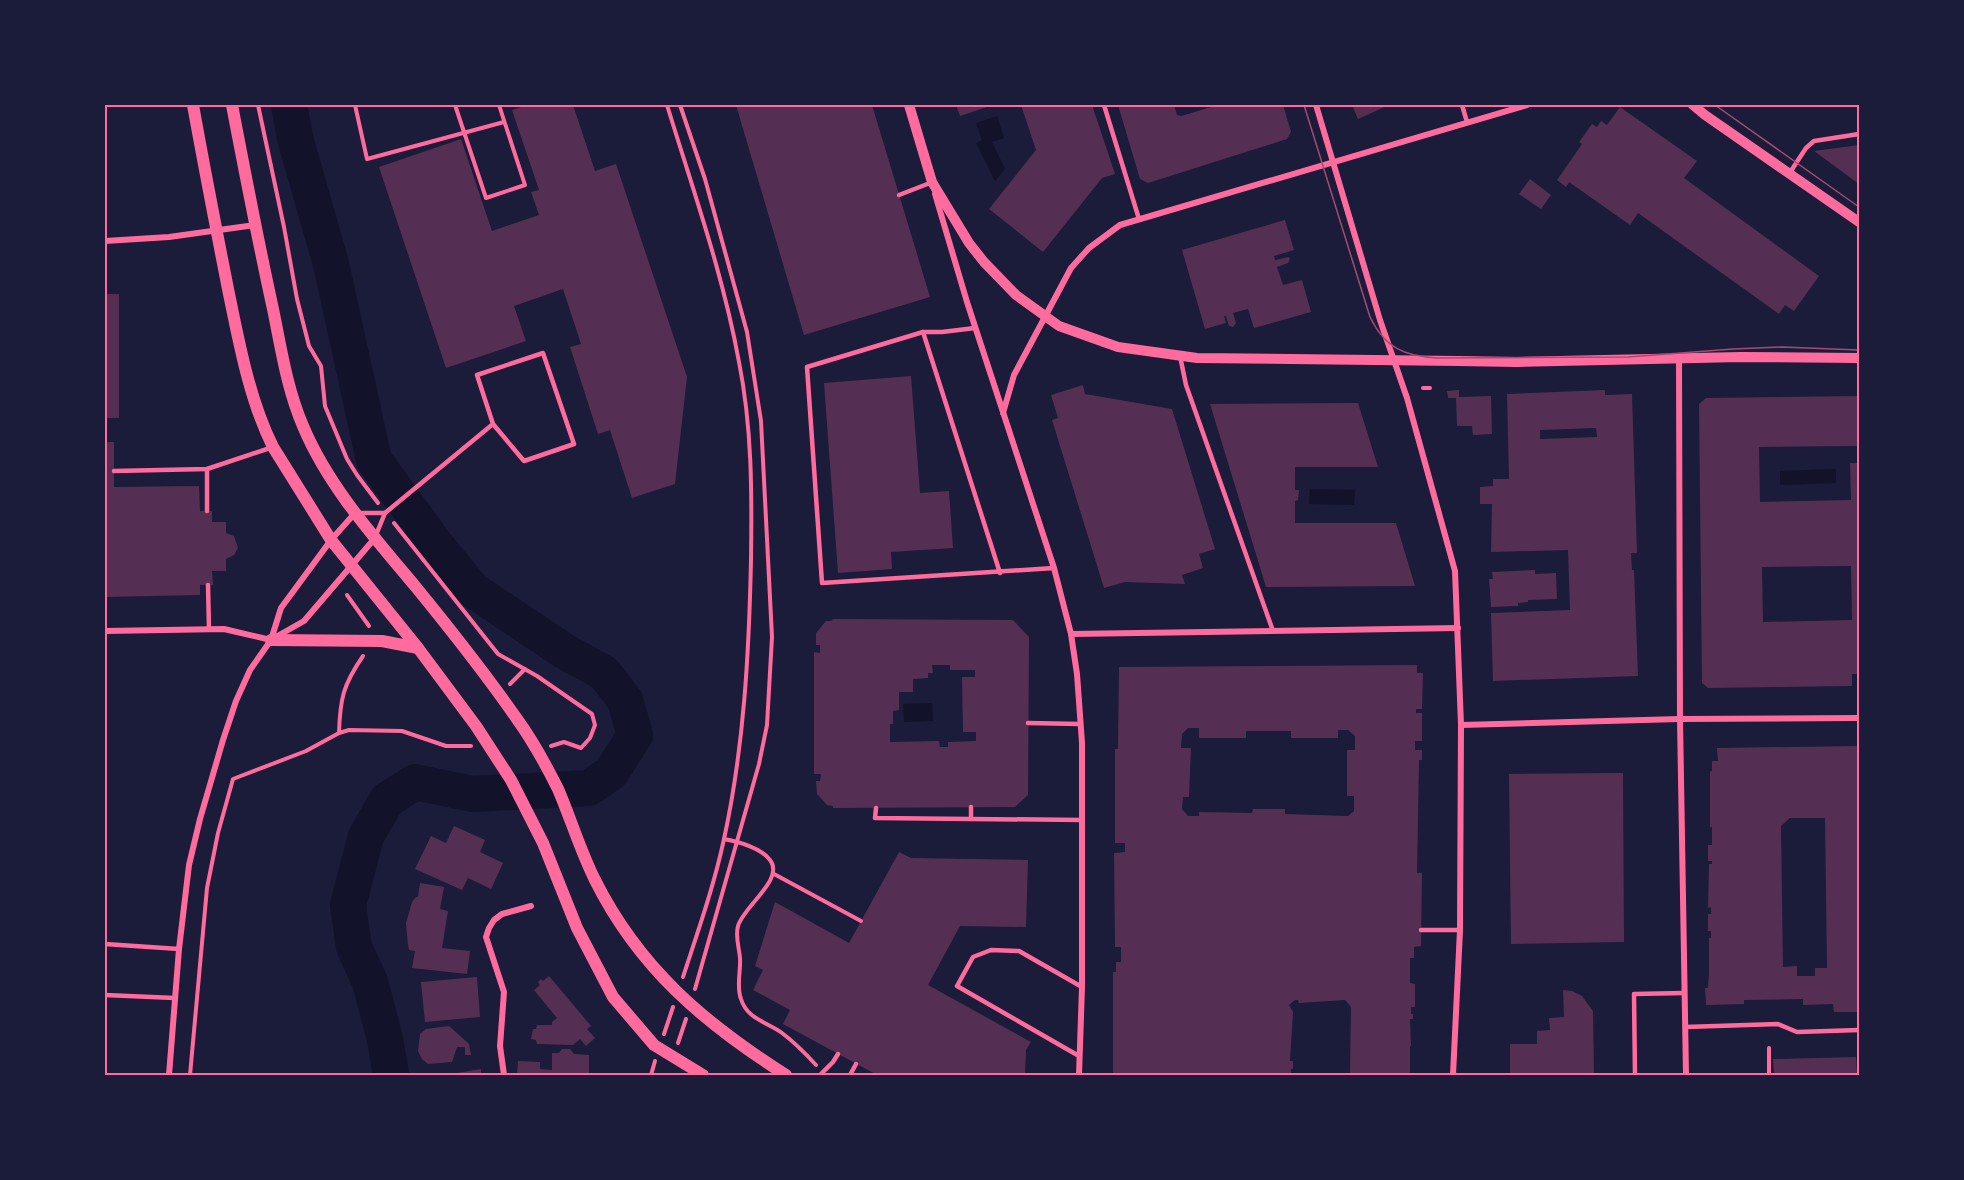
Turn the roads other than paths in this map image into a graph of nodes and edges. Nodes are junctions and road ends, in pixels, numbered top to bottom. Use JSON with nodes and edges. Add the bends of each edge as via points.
{"nodes":[{"id":1,"x":193,"y":105,"type":"edge"},
{"id":2,"x":232,"y":105,"type":"edge"},
{"id":3,"x":909,"y":105,"type":"edge"},
{"id":4,"x":1104,"y":105,"type":"edge"},
{"id":5,"x":1316,"y":105,"type":"edge"},
{"id":6,"x":1462,"y":105,"type":"edge"},
{"id":7,"x":1527,"y":105,"type":"edge"},
{"id":8,"x":1693,"y":105,"type":"edge"},
{"id":9,"x":1467,"y":123,"type":"junction"},
{"id":10,"x":1859,"y":134,"type":"edge"},
{"id":11,"x":1333,"y":161,"type":"junction"},
{"id":12,"x":1789,"y":174,"type":"junction"},
{"id":13,"x":932,"y":182,"type":"junction"},
{"id":14,"x":899,"y":195,"type":"dead end"},
{"id":15,"x":1139,"y":219,"type":"junction"},
{"id":16,"x":1859,"y":222,"type":"edge"},
{"id":17,"x":255,"y":225,"type":"junction"},
{"id":18,"x":217,"y":231,"type":"junction"},
{"id":19,"x":105,"y":241,"type":"edge"},
{"id":20,"x":1044,"y":316,"type":"junction"},
{"id":21,"x":975,"y":328,"type":"junction"},
{"id":22,"x":923,"y":332,"type":"junction"},
{"id":23,"x":1180,"y":356,"type":"junction"},
{"id":24,"x":1859,"y":358,"type":"edge"},
{"id":25,"x":1679,"y":359,"type":"junction"},
{"id":26,"x":1394,"y":360,"type":"junction"},
{"id":27,"x":1003,"y":414,"type":"junction"},
{"id":28,"x":494,"y":424,"type":"junction"},
{"id":29,"x":273,"y":447,"type":"junction"},
{"id":30,"x":207,"y":469,"type":"junction"},
{"id":31,"x":114,"y":471,"type":"dead end"},
{"id":32,"x":207,"y":511,"type":"dead end"},
{"id":33,"x":385,"y":512,"type":"junction"},
{"id":34,"x":355,"y":513,"type":"junction"},
{"id":35,"x":375,"y":538,"type":"junction"},
{"id":36,"x":331,"y":540,"type":"junction"},
{"id":37,"x":351,"y":566,"type":"junction"},
{"id":38,"x":1054,"y":568,"type":"junction"},
{"id":39,"x":1000,"y":573,"type":"junction"},
{"id":40,"x":208,"y":585,"type":"dead end"},
{"id":41,"x":1458,"y":627,"type":"junction"},
{"id":42,"x":209,"y":629,"type":"junction"},
{"id":43,"x":105,"y":631,"type":"edge"},
{"id":44,"x":1273,"y":631,"type":"junction"},
{"id":45,"x":1071,"y":634,"type":"junction"},
{"id":46,"x":271,"y":640,"type":"junction"},
{"id":47,"x":418,"y":648,"type":"junction"},
{"id":48,"x":1859,"y":718,"type":"edge"},
{"id":49,"x":1680,"y":719,"type":"junction"},
{"id":50,"x":1028,"y":723,"type":"dead end"},
{"id":51,"x":1080,"y":723,"type":"junction"},
{"id":52,"x":1461,"y":725,"type":"junction"},
{"id":53,"x":971,"y":807,"type":"dead end"},
{"id":54,"x":876,"y":808,"type":"dead end"},
{"id":55,"x":971,"y":819,"type":"junction"},
{"id":56,"x":1082,"y":820,"type":"junction"},
{"id":57,"x":531,"y":906,"type":"dead end"},
{"id":58,"x":1421,"y":930,"type":"dead end"},
{"id":59,"x":1460,"y":930,"type":"junction"},
{"id":60,"x":105,"y":944,"type":"edge"},
{"id":61,"x":178,"y":949,"type":"junction"},
{"id":62,"x":1082,"y":987,"type":"junction"},
{"id":63,"x":1684,"y":993,"type":"junction"},
{"id":64,"x":105,"y":995,"type":"edge"},
{"id":65,"x":175,"y":998,"type":"junction"},
{"id":66,"x":1685,"y":1027,"type":"junction"},
{"id":67,"x":1859,"y":1030,"type":"edge"},
{"id":68,"x":838,"y":1054,"type":"dead end"},
{"id":69,"x":1080,"y":1056,"type":"junction"},
{"id":70,"x":856,"y":1064,"type":"dead end"},
{"id":71,"x":169,"y":1075,"type":"edge"},
{"id":72,"x":504,"y":1075,"type":"edge"},
{"id":73,"x":703,"y":1075,"type":"edge"},
{"id":74,"x":786,"y":1075,"type":"edge"},
{"id":75,"x":820,"y":1075,"type":"edge"},
{"id":76,"x":850,"y":1075,"type":"edge"},
{"id":77,"x":1079,"y":1075,"type":"edge"},
{"id":78,"x":1453,"y":1075,"type":"edge"},
{"id":79,"x":1635,"y":1075,"type":"edge"},
{"id":80,"x":1686,"y":1075,"type":"edge"}],
"edges":[{"from":1,"to":18,"type":"main road"},
{"from":2,"to":17,"type":"main road"},
{"from":3,"to":13,"type":"street"},
{"from":4,"to":15,"type":"lane"},
{"from":5,"to":11,"type":"street"},
{"from":6,"to":9,"type":"lane"},
{"from":7,"to":9,"type":"street"},
{"from":8,"to":12,"type":"street"},
{"from":9,"to":11,"type":"street"},
{"from":10,"to":12,"type":"lane","via":[[1814,141]]},
{"from":11,"to":15,"type":"street"},
{"from":11,"to":26,"type":"street"},
{"from":12,"to":16,"type":"street"},
{"from":13,"to":14,"type":"lane"},
{"from":13,"to":20,"type":"street","via":[[984,262],[1016,295]]},
{"from":13,"to":21,"type":"street"},
{"from":15,"to":20,"type":"street","via":[[1120,225],[1089,248],[1071,268]]},
{"from":17,"to":18,"type":"street"},
{"from":17,"to":34,"type":"main road","via":[[286,377],[302,424]]},
{"from":18,"to":19,"type":"street"},
{"from":18,"to":29,"type":"main road","via":[[249,379]]},
{"from":20,"to":23,"type":"street","via":[[1072,332],[1118,347]]},
{"from":20,"to":27,"type":"street","via":[[1014,375]]},
{"from":21,"to":22,"type":"lane"},
{"from":21,"to":27,"type":"street"},
{"from":22,"to":39,"type":"lane"},
{"from":22,"to":39,"type":"lane","via":[[807,367],[822,583]]},
{"from":23,"to":26,"type":"street"},
{"from":23,"to":44,"type":"lane","via":[[1186,385]]},
{"from":24,"to":25,"type":"street"},
{"from":25,"to":26,"type":"street"},
{"from":25,"to":49,"type":"street"},
{"from":26,"to":41,"type":"street","via":[[1455,571]]},
{"from":27,"to":38,"type":"street"},
{"from":28,"to":28,"type":"lane","via":[[524,461],[574,444],[543,353],[477,375]]},
{"from":28,"to":33,"type":"lane"},
{"from":29,"to":30,"type":"lane"},
{"from":29,"to":36,"type":"main road"},
{"from":30,"to":31,"type":"lane"},
{"from":30,"to":32,"type":"lane"},
{"from":33,"to":34,"type":"lane"},
{"from":33,"to":35,"type":"lane"},
{"from":34,"to":35,"type":"main road"},
{"from":34,"to":36,"type":"street"},
{"from":35,"to":37,"type":"street"},
{"from":35,"to":74,"type":"main road","via":[[462,644],[539,753],[595,880],[636,946],[664,981],[710,1023]]},
{"from":36,"to":37,"type":"main road"},
{"from":36,"to":46,"type":"street","via":[[281,608]]},
{"from":37,"to":46,"type":"street","via":[[304,621]]},
{"from":37,"to":47,"type":"main road"},
{"from":38,"to":39,"type":"lane"},
{"from":38,"to":45,"type":"street"},
{"from":40,"to":42,"type":"lane"},
{"from":41,"to":44,"type":"street"},
{"from":41,"to":52,"type":"street"},
{"from":42,"to":43,"type":"street"},
{"from":42,"to":46,"type":"street"},
{"from":44,"to":45,"type":"street"},
{"from":45,"to":51,"type":"street"},
{"from":46,"to":47,"type":"main road","via":[[382,641]]},
{"from":46,"to":61,"type":"street","via":[[250,670],[223,740],[189,865]]},
{"from":47,"to":73,"type":"main road","via":[[512,780],[543,843],[577,928],[613,997],[654,1045]]},
{"from":48,"to":49,"type":"street"},
{"from":49,"to":52,"type":"street"},
{"from":49,"to":63,"type":"street"},
{"from":50,"to":51,"type":"lane"},
{"from":51,"to":56,"type":"street"},
{"from":52,"to":59,"type":"street"},
{"from":53,"to":55,"type":"lane"},
{"from":54,"to":55,"type":"lane","via":[[875,818]]},
{"from":55,"to":56,"type":"lane"},
{"from":56,"to":62,"type":"street"},
{"from":57,"to":72,"type":"street","via":[[502,914],[494,920],[486,937],[504,992],[500,1046]]},
{"from":58,"to":59,"type":"lane"},
{"from":59,"to":78,"type":"street"},
{"from":60,"to":61,"type":"lane"},
{"from":61,"to":65,"type":"street"},
{"from":62,"to":69,"type":"street"},
{"from":62,"to":69,"type":"lane","via":[[1019,951],[991,950],[973,957],[957,986]]},
{"from":63,"to":66,"type":"street"},
{"from":63,"to":79,"type":"lane","via":[[1634,994]]},
{"from":64,"to":65,"type":"lane"},
{"from":65,"to":71,"type":"street"},
{"from":66,"to":67,"type":"lane","via":[[1778,1024],[1797,1032]]},
{"from":66,"to":80,"type":"street"},
{"from":68,"to":75,"type":"lane"},
{"from":69,"to":77,"type":"street"},
{"from":70,"to":76,"type":"lane"}]}
